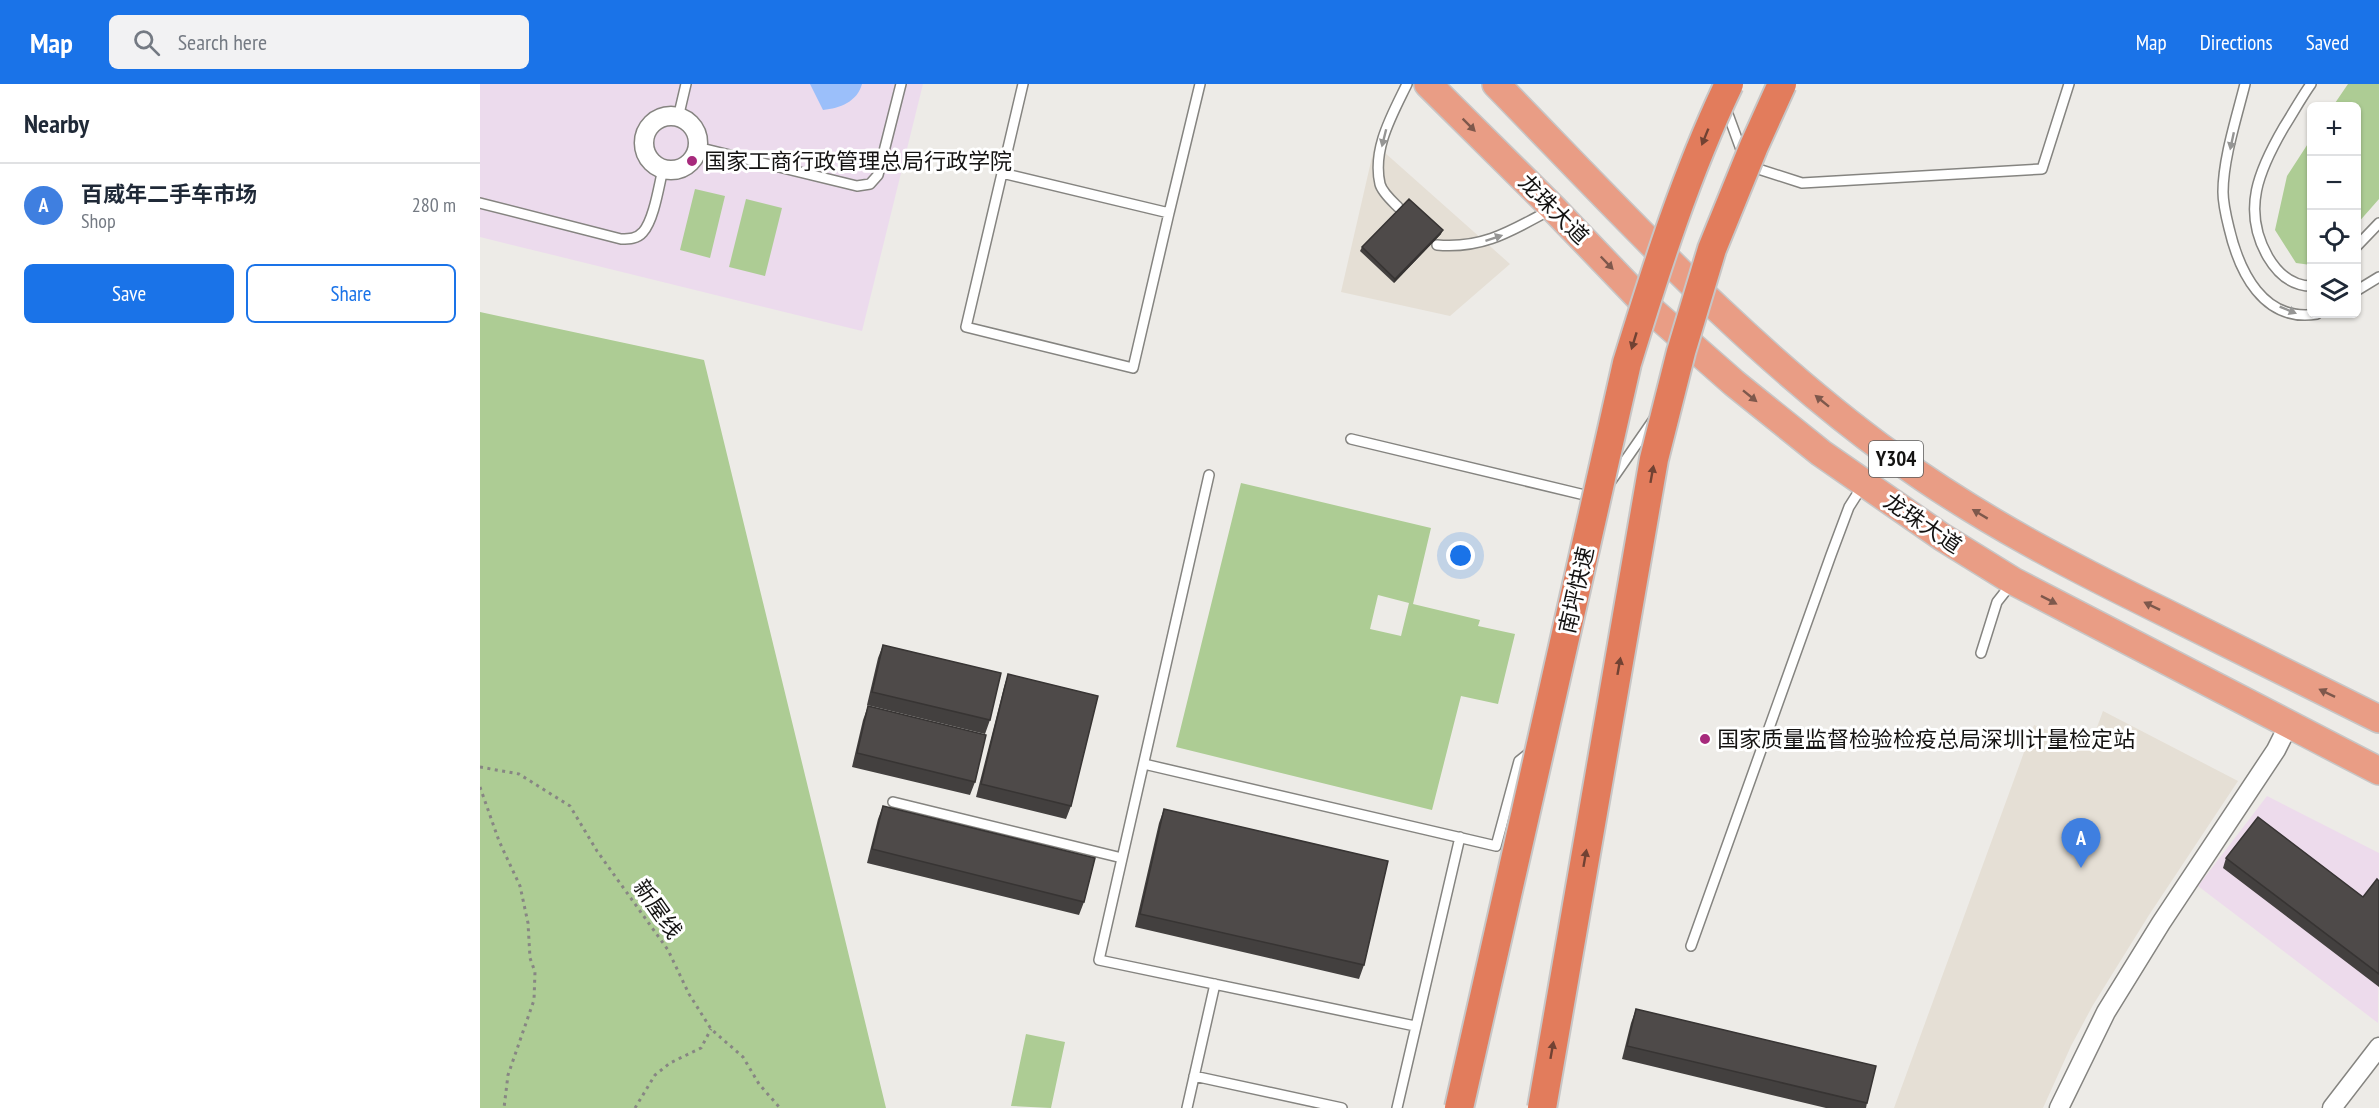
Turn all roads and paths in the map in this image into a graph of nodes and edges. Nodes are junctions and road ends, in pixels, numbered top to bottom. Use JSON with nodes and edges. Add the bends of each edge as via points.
{"nodes":[{"id":1,"x":686,"y":84,"type":"edge"},
{"id":2,"x":901,"y":84,"type":"edge"},
{"id":3,"x":1023,"y":84,"type":"edge"},
{"id":4,"x":1200,"y":84,"type":"edge"},
{"id":5,"x":1407,"y":84,"type":"edge"},
{"id":6,"x":1428,"y":84,"type":"edge"},
{"id":7,"x":1496,"y":84,"type":"edge"},
{"id":8,"x":1717,"y":84,"type":"edge"},
{"id":9,"x":1729,"y":84,"type":"edge"},
{"id":10,"x":1782,"y":84,"type":"edge"},
{"id":11,"x":2069,"y":84,"type":"edge"},
{"id":12,"x":2245,"y":84,"type":"edge"},
{"id":13,"x":2311,"y":84,"type":"edge"},
{"id":14,"x":678,"y":118,"type":"junction"},
{"id":15,"x":697,"y":147,"type":"junction"},
{"id":16,"x":663,"y":169,"type":"junction"},
{"id":17,"x":1002,"y":173,"type":"junction"},
{"id":18,"x":480,"y":203,"type":"edge"},
{"id":19,"x":1398,"y":207,"type":"edge"},
{"id":20,"x":1554,"y":208,"type":"junction"},
{"id":21,"x":1169,"y":213,"type":"junction"},
{"id":22,"x":2379,"y":223,"type":"edge"},
{"id":23,"x":2361,"y":242,"type":"edge"},
{"id":24,"x":1437,"y":245,"type":"dead end"},
{"id":25,"x":2379,"y":277,"type":"edge"},
{"id":26,"x":2307,"y":286,"type":"edge"},
{"id":27,"x":2361,"y":288,"type":"edge"},
{"id":28,"x":2307,"y":314,"type":"edge"},
{"id":29,"x":1693,"y":362,"type":"junction"},
{"id":30,"x":1351,"y":439,"type":"dead end"},
{"id":31,"x":1209,"y":475,"type":"dead end"},
{"id":32,"x":1864,"y":483,"type":"junction"},
{"id":33,"x":1601,"y":499,"type":"junction"},
{"id":34,"x":2013,"y":581,"type":"junction"},
{"id":35,"x":1981,"y":653,"type":"dead end"},
{"id":36,"x":2379,"y":719,"type":"edge"},
{"id":37,"x":2289,"y":724,"type":"junction"},
{"id":38,"x":1535,"y":749,"type":"junction"},
{"id":39,"x":1144,"y":764,"type":"junction"},
{"id":40,"x":480,"y":767,"type":"edge"},
{"id":41,"x":2379,"y":771,"type":"edge"},
{"id":42,"x":480,"y":787,"type":"edge"},
{"id":43,"x":893,"y":802,"type":"dead end"},
{"id":44,"x":1460,"y":837,"type":"junction"},
{"id":45,"x":1122,"y":858,"type":"junction"},
{"id":46,"x":1691,"y":946,"type":"dead end"},
{"id":47,"x":1215,"y":984,"type":"junction"},
{"id":48,"x":1415,"y":1026,"type":"junction"},
{"id":49,"x":711,"y":1029,"type":"junction"},
{"id":50,"x":2379,"y":1047,"type":"edge"},
{"id":51,"x":1194,"y":1076,"type":"junction"},
{"id":52,"x":504,"y":1108,"type":"edge"},
{"id":53,"x":635,"y":1108,"type":"edge"},
{"id":54,"x":780,"y":1108,"type":"edge"},
{"id":55,"x":1187,"y":1108,"type":"edge"},
{"id":56,"x":1342,"y":1108,"type":"edge"},
{"id":57,"x":1397,"y":1108,"type":"edge"},
{"id":58,"x":1450,"y":1108,"type":"edge"},
{"id":59,"x":1459,"y":1108,"type":"edge"},
{"id":60,"x":1542,"y":1108,"type":"edge"},
{"id":61,"x":2059,"y":1108,"type":"edge"},
{"id":62,"x":2332,"y":1108,"type":"edge"}],
"edges":[{"from":1,"to":14,"type":"lane"},
{"from":2,"to":15,"type":"lane","via":[[878,174],[870,184],[857,186]]},
{"from":3,"to":17,"type":"lane"},
{"from":4,"to":21,"type":"lane"},
{"from":5,"to":19,"type":"lane","one_way":true,"via":[[1383,134],[1379,162],[1380,186]]},
{"from":6,"to":20,"type":"main road","name":"龙珠大道","one_way":true},
{"from":36,"to":7,"type":"main road","name":"龙珠大道","number":"Y304","one_way":true,"via":[[2055,558],[1894,458],[1753,342]]},
{"from":8,"to":11,"type":"lane","via":[[1747,166],[1802,183],[2042,169]]},
{"from":9,"to":59,"type":"highway","name":"南坪快速","one_way":true,"bridge":true,"via":[[1683,192],[1627,363]]},
{"from":60,"to":10,"type":"highway","one_way":true,"bridge":true,"via":[[1654,459],[1712,249]]},
{"from":12,"to":28,"type":"lane","one_way":true,"via":[[2223,191],[2227,220],[2245,277],[2267,301],[2297,314]]},
{"from":13,"to":26,"type":"lane","via":[[2266,158],[2254,209],[2262,246],[2276,271],[2299,286]]},
{"from":14,"to":15,"type":"street","via":[[693,129]]},
{"from":14,"to":16,"type":"street","via":[[656,120],[645,135],[646,153]]},
{"from":15,"to":16,"type":"street","via":[[684,166]]},
{"from":16,"to":18,"type":"lane","via":[[649,222],[643,233],[633,239]]},
{"from":17,"to":21,"type":"lane"},
{"from":17,"to":21,"type":"lane","via":[[966,327],[1100,360],[1134,368]]},
{"from":24,"to":20,"type":"lane","one_way":true,"via":[[1455,247],[1501,237]]},
{"from":20,"to":29,"type":"main road","name":"龙珠大道","one_way":true,"via":[[1650,309]]},
{"from":22,"to":23,"type":"lane"},
{"from":25,"to":27,"type":"lane"},
{"from":29,"to":32,"type":"main road","name":"龙珠大道","one_way":true},
{"from":29,"to":33,"type":"lane"},
{"from":30,"to":33,"type":"lane"},
{"from":31,"to":39,"type":"lane"},
{"from":32,"to":34,"type":"main road","name":"龙珠大道"},
{"from":32,"to":46,"type":"lane","via":[[1849,507],[1831,555]]},
{"from":33,"to":38,"type":"lane","via":[[1582,559]]},
{"from":34,"to":35,"type":"lane","via":[[1997,602]]},
{"from":34,"to":37,"type":"main road","name":"龙珠大道","one_way":true},
{"from":37,"to":41,"type":"main road","name":"龙珠大道"},
{"from":37,"to":61,"type":"street","via":[[2106,1012]]},
{"from":38,"to":44,"type":"lane","via":[[1519,761],[1496,846]]},
{"from":38,"to":58,"type":"lane"},
{"from":39,"to":44,"type":"lane"},
{"from":39,"to":45,"type":"lane"},
{"from":40,"to":49,"type":"path","name":"新屋线","via":[[519,774],[570,806],[668,950]]},
{"from":42,"to":52,"type":"path","via":[[520,886],[535,972],[534,1000],[508,1075]]},
{"from":43,"to":45,"type":"lane"},
{"from":44,"to":48,"type":"lane"},
{"from":45,"to":47,"type":"lane","via":[[1100,960]]},
{"from":47,"to":48,"type":"lane"},
{"from":47,"to":51,"type":"lane"},
{"from":48,"to":57,"type":"lane"},
{"from":49,"to":53,"type":"path","via":[[701,1048],[655,1075]]},
{"from":49,"to":54,"type":"path","name":"新屋线","via":[[742,1057]]},
{"from":50,"to":62,"type":"street"},
{"from":51,"to":55,"type":"lane"},
{"from":51,"to":56,"type":"lane"}]}
